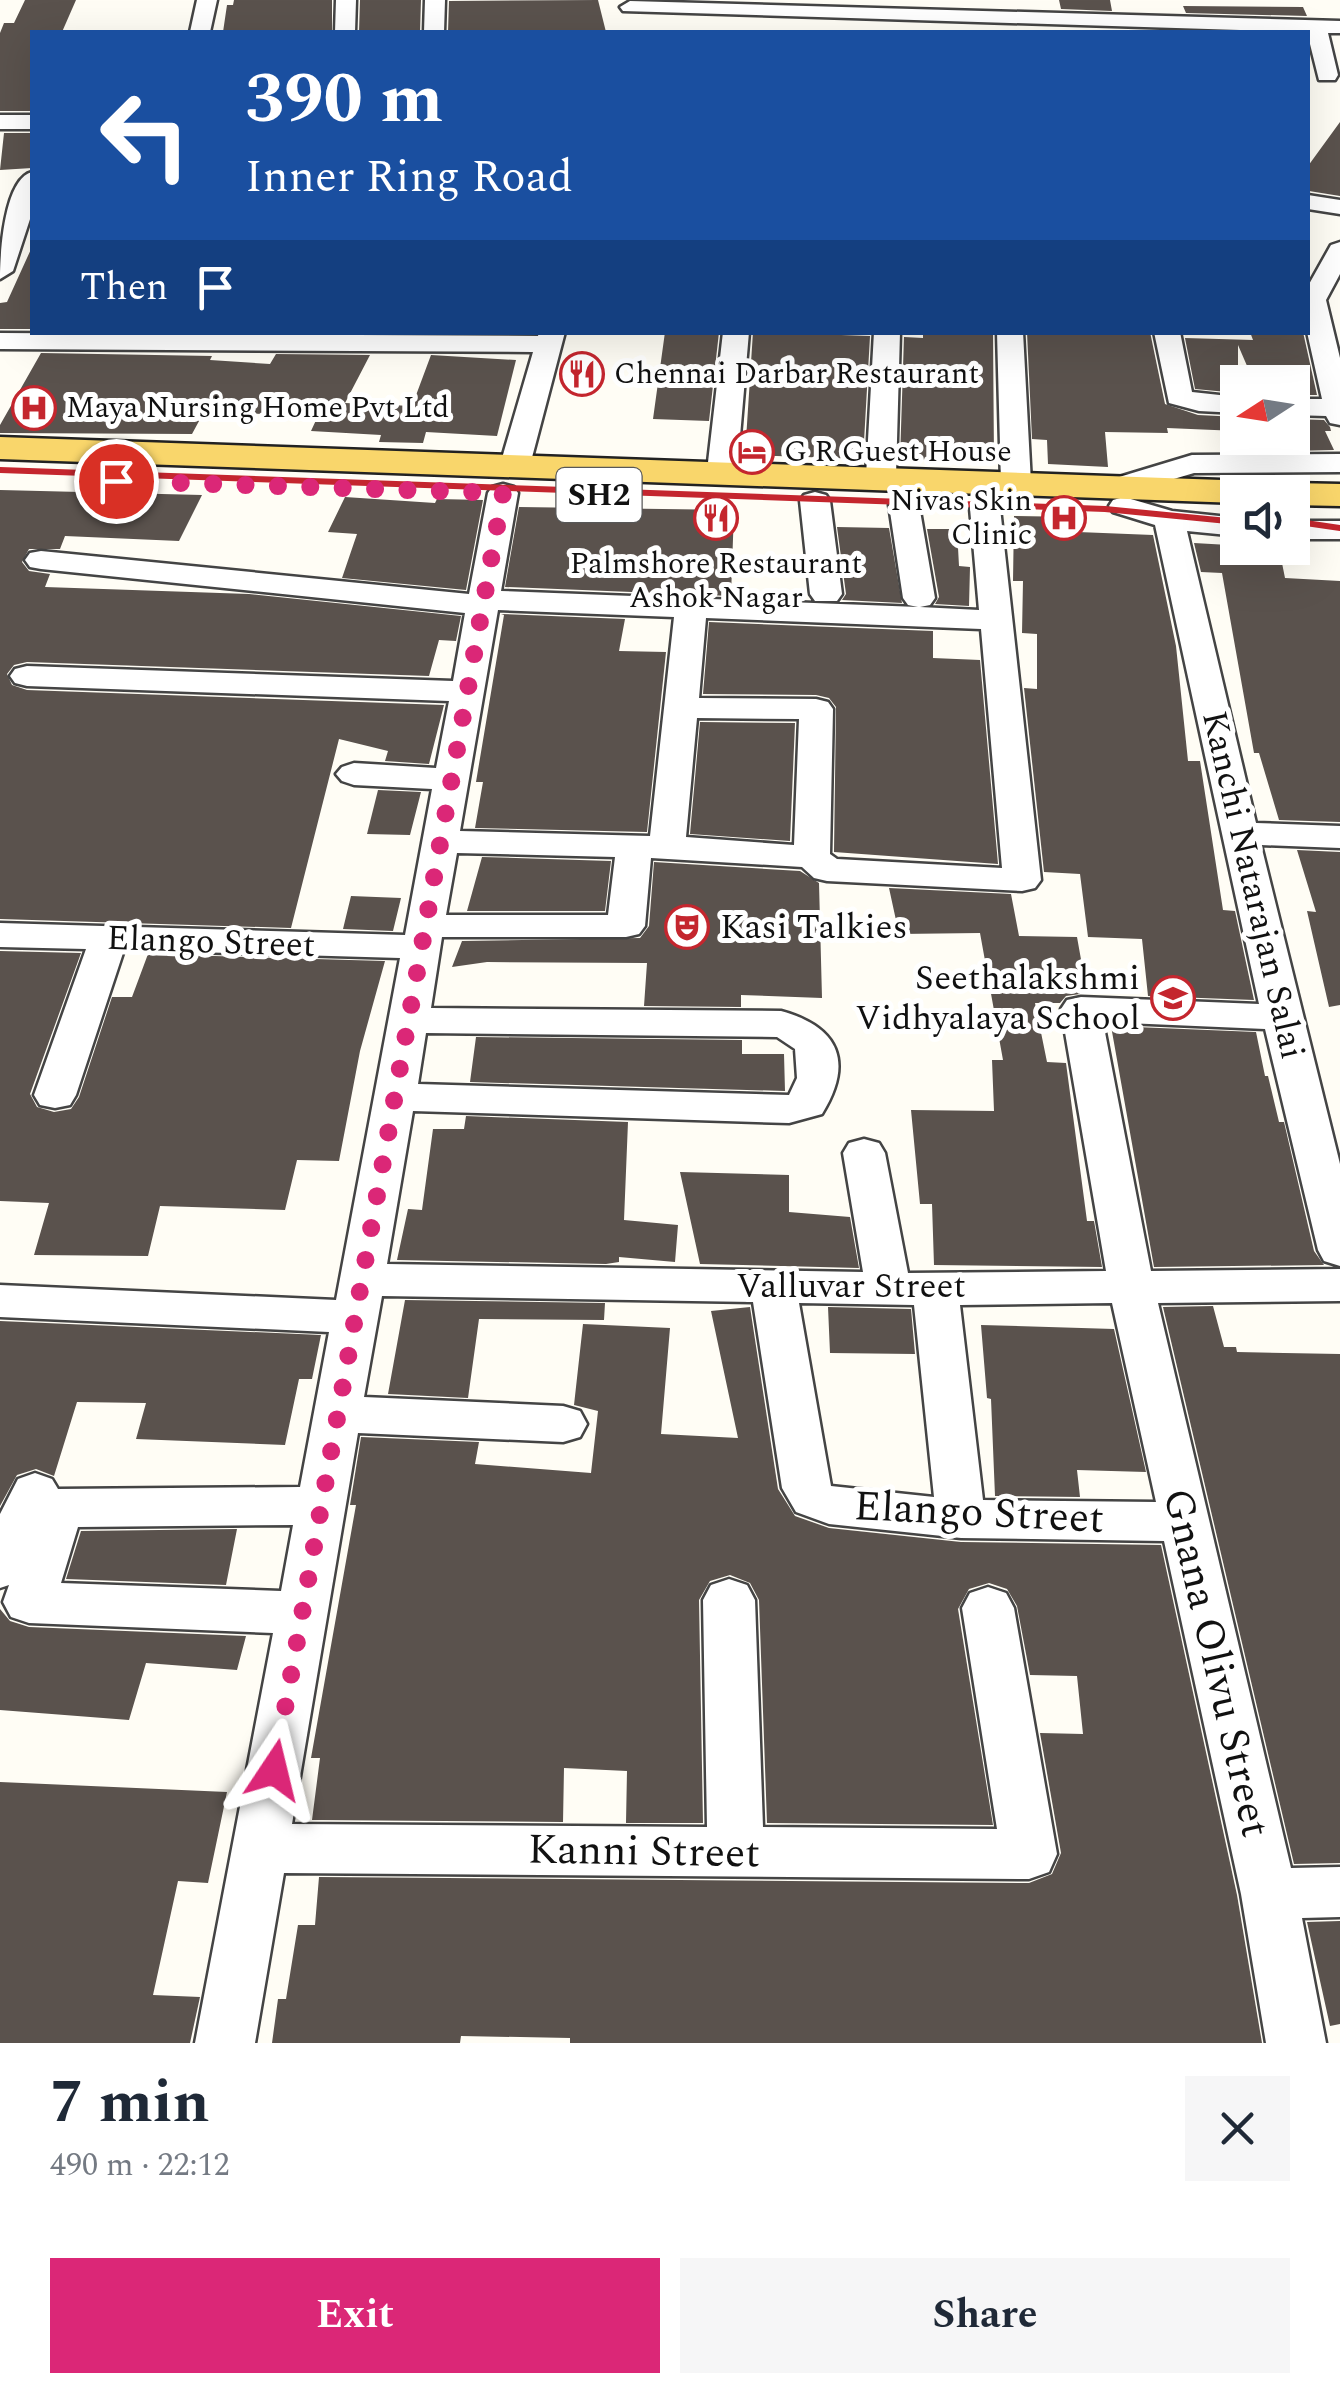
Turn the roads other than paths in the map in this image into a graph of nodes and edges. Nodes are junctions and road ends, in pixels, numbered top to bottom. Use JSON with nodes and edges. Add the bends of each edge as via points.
{"nodes":[{"id":1,"x":208,"y":0,"type":"edge"},
{"id":2,"x":346,"y":0,"type":"edge"},
{"id":3,"x":435,"y":0,"type":"edge"},
{"id":4,"x":1198,"y":0,"type":"edge"},
{"id":5,"x":631,"y":4,"type":"edge"},
{"id":6,"x":946,"y":8,"type":"edge"},
{"id":7,"x":756,"y":14,"type":"edge"},
{"id":8,"x":845,"y":23,"type":"edge"},
{"id":9,"x":1203,"y":24,"type":"junction"},
{"id":10,"x":1316,"y":26,"type":"junction"},
{"id":11,"x":1340,"y":27,"type":"edge"},
{"id":12,"x":1150,"y":28,"type":"edge"},
{"id":13,"x":1232,"y":28,"type":"edge"},
{"id":14,"x":200,"y":30,"type":"edge"},
{"id":15,"x":346,"y":30,"type":"edge"},
{"id":16,"x":434,"y":30,"type":"edge"},
{"id":17,"x":624,"y":30,"type":"edge"},
{"id":18,"x":1325,"y":75,"type":"edge"},
{"id":19,"x":0,"y":122,"type":"edge"},
{"id":20,"x":30,"y":122,"type":"edge"},
{"id":21,"x":30,"y":185,"type":"edge"},
{"id":22,"x":1310,"y":202,"type":"edge"},
{"id":23,"x":1340,"y":207,"type":"edge"},
{"id":24,"x":1340,"y":250,"type":"edge"},
{"id":25,"x":0,"y":272,"type":"edge"},
{"id":26,"x":1320,"y":300,"type":"edge"},
{"id":27,"x":736,"y":335,"type":"edge"},
{"id":28,"x":887,"y":335,"type":"edge"},
{"id":29,"x":1010,"y":335,"type":"edge"},
{"id":30,"x":1168,"y":335,"type":"edge"},
{"id":31,"x":127,"y":337,"type":"edge"},
{"id":32,"x":551,"y":338,"type":"edge"},
{"id":33,"x":0,"y":342,"type":"edge"},
{"id":34,"x":1220,"y":405,"type":"edge"},
{"id":35,"x":1310,"y":409,"type":"edge"},
{"id":36,"x":1338,"y":412,"type":"edge"},
{"id":37,"x":0,"y":448,"type":"edge"},
{"id":38,"x":1340,"y":463,"type":"edge"},
{"id":39,"x":722,"y":471,"type":"junction"},
{"id":40,"x":0,"y":477,"type":"edge"},
{"id":41,"x":509,"y":479,"type":"junction"},
{"id":42,"x":1016,"y":483,"type":"junction"},
{"id":43,"x":892,"y":490,"type":"junction"},
{"id":44,"x":1310,"y":494,"type":"edge"},
{"id":45,"x":1340,"y":495,"type":"edge"},
{"id":46,"x":1120,"y":496,"type":"junction"},
{"id":47,"x":1220,"y":498,"type":"edge"},
{"id":48,"x":815,"y":501,"type":"junction"},
{"id":49,"x":1184,"y":506,"type":"junction"},
{"id":50,"x":1220,"y":507,"type":"edge"},
{"id":51,"x":985,"y":508,"type":"junction"},
{"id":52,"x":1310,"y":510,"type":"edge"},
{"id":53,"x":1340,"y":511,"type":"edge"},
{"id":54,"x":1220,"y":520,"type":"edge"},
{"id":55,"x":1310,"y":530,"type":"edge"},
{"id":56,"x":1340,"y":530,"type":"edge"},
{"id":57,"x":41,"y":560,"type":"dead end"},
{"id":58,"x":826,"y":594,"type":"dead end"},
{"id":59,"x":919,"y":598,"type":"dead end"},
{"id":60,"x":484,"y":602,"type":"junction"},
{"id":61,"x":692,"y":608,"type":"junction"},
{"id":62,"x":995,"y":620,"type":"junction"},
{"id":63,"x":27,"y":676,"type":"dead end"},
{"id":64,"x":468,"y":692,"type":"junction"},
{"id":65,"x":681,"y":708,"type":"junction"},
{"id":66,"x":354,"y":774,"type":"dead end"},
{"id":67,"x":452,"y":779,"type":"junction"},
{"id":68,"x":1240,"y":834,"type":"junction"},
{"id":69,"x":1340,"y":837,"type":"edge"},
{"id":70,"x":441,"y":842,"type":"junction"},
{"id":71,"x":651,"y":847,"type":"junction"},
{"id":72,"x":812,"y":857,"type":"junction"},
{"id":73,"x":0,"y":935,"type":"edge"},
{"id":74,"x":424,"y":937,"type":"junction"},
{"id":75,"x":109,"y":939,"type":"junction"},
{"id":76,"x":1282,"y":1017,"type":"junction"},
{"id":77,"x":408,"y":1020,"type":"junction"},
{"id":78,"x":55,"y":1095,"type":"dead end"},
{"id":79,"x":395,"y":1097,"type":"junction"},
{"id":80,"x":864,"y":1153,"type":"dead end"},
{"id":81,"x":1340,"y":1250,"type":"edge"},
{"id":82,"x":1130,"y":1285,"type":"junction"},
{"id":83,"x":1340,"y":1285,"type":"edge"},
{"id":84,"x":773,"y":1286,"type":"junction"},
{"id":85,"x":888,"y":1288,"type":"junction"},
{"id":86,"x":935,"y":1288,"type":"junction"},
{"id":87,"x":358,"y":1298,"type":"junction"},
{"id":88,"x":0,"y":1301,"type":"edge"},
{"id":89,"x":338,"y":1414,"type":"junction"},
{"id":90,"x":564,"y":1424,"type":"dead end"},
{"id":91,"x":34,"y":1492,"type":"dead end"},
{"id":92,"x":322,"y":1506,"type":"junction"},
{"id":93,"x":961,"y":1519,"type":"junction"},
{"id":94,"x":1184,"y":1522,"type":"junction"},
{"id":95,"x":0,"y":1568,"type":"edge"},
{"id":96,"x":729,"y":1600,"type":"dead end"},
{"id":97,"x":988,"y":1608,"type":"dead end"},
{"id":98,"x":302,"y":1613,"type":"junction"},
{"id":99,"x":260,"y":1848,"type":"junction"},
{"id":100,"x":736,"y":1854,"type":"junction"},
{"id":101,"x":1340,"y":1892,"type":"edge"},
{"id":102,"x":1268,"y":1894,"type":"junction"},
{"id":103,"x":225,"y":2043,"type":"edge"},
{"id":104,"x":1296,"y":2043,"type":"edge"}],
"edges":[{"from":1,"to":14,"type":"street"},
{"from":2,"to":15,"type":"street"},
{"from":3,"to":16,"type":"street"},
{"from":4,"to":9,"type":"street"},
{"from":5,"to":7,"type":"street"},
{"from":5,"to":17,"type":"street"},
{"from":6,"to":8,"type":"street"},
{"from":6,"to":12,"type":"street"},
{"from":7,"to":8,"type":"street"},
{"from":9,"to":12,"type":"street"},
{"from":9,"to":13,"type":"street"},
{"from":10,"to":11,"type":"street"},
{"from":10,"to":13,"type":"street"},
{"from":10,"to":18,"type":"street"},
{"from":19,"to":20,"type":"street"},
{"from":21,"to":25,"type":"street"},
{"from":22,"to":23,"type":"street"},
{"from":24,"to":26,"type":"street"},
{"from":26,"to":36,"type":"street"},
{"from":27,"to":39,"type":"street"},
{"from":28,"to":43,"type":"street"},
{"from":29,"to":42,"type":"street"},
{"from":30,"to":34,"type":"street","via":[[1179,397]]},
{"from":31,"to":32,"type":"street"},
{"from":31,"to":33,"type":"street"},
{"from":32,"to":41,"type":"street"},
{"from":35,"to":36,"type":"street"},
{"from":37,"to":41,"type":"main road","number":"SH2"},
{"from":38,"to":46,"type":"street","via":[[1192,464]]},
{"from":39,"to":41,"type":"main road","number":"SH2"},
{"from":39,"to":43,"type":"main road","number":"SH2"},
{"from":40,"to":41,"type":"main road","number":"SH2"},
{"from":41,"to":48,"type":"main road","number":"SH2"},
{"from":41,"to":60,"type":"street"},
{"from":42,"to":43,"type":"main road","number":"SH2"},
{"from":42,"to":46,"type":"main road","number":"SH2"},
{"from":43,"to":48,"type":"main road","number":"SH2"},
{"from":43,"to":51,"type":"main road","number":"SH2"},
{"from":43,"to":59,"type":"street"},
{"from":44,"to":45,"type":"main road"},
{"from":46,"to":49,"type":"main road","number":"SH2"},
{"from":46,"to":51,"type":"main road","number":"SH2"},
{"from":47,"to":49,"type":"main road","number":"SH2"},
{"from":48,"to":58,"type":"street"},
{"from":49,"to":50,"type":"main road","number":"SH2"},
{"from":49,"to":54,"type":"street"},
{"from":49,"to":68,"type":"street","name":"Kanchi Natarajan Salai"},
{"from":51,"to":62,"type":"street"},
{"from":52,"to":53,"type":"main road"},
{"from":55,"to":56,"type":"street"},
{"from":57,"to":60,"type":"street"},
{"from":60,"to":61,"type":"street"},
{"from":60,"to":64,"type":"street"},
{"from":61,"to":62,"type":"street"},
{"from":61,"to":65,"type":"street"},
{"from":62,"to":72,"type":"street","via":[[1022,880],[827,870]]},
{"from":63,"to":64,"type":"street"},
{"from":64,"to":67,"type":"street"},
{"from":65,"to":71,"type":"street"},
{"from":65,"to":72,"type":"street","via":[[816,709]]},
{"from":66,"to":67,"type":"street"},
{"from":67,"to":70,"type":"street"},
{"from":68,"to":69,"type":"street"},
{"from":68,"to":76,"type":"street","name":"Kanchi Natarajan Salai"},
{"from":70,"to":71,"type":"street"},
{"from":70,"to":74,"type":"street"},
{"from":71,"to":72,"type":"street"},
{"from":71,"to":74,"type":"street","name":"Elango Street","via":[[626,926]]},
{"from":73,"to":75,"type":"street","name":"Elango Street"},
{"from":74,"to":75,"type":"street","name":"Elango Street"},
{"from":74,"to":77,"type":"street"},
{"from":75,"to":78,"type":"street"},
{"from":76,"to":81,"type":"street","name":"Kanchi Natarajan Salai"},
{"from":76,"to":82,"type":"street","name":"Gnana Olivu Street","via":[[1081,1009]]},
{"from":77,"to":79,"type":"street"},
{"from":77,"to":79,"type":"street","via":[[781,1024],[813,1039],[818,1080],[807,1104],[789,1110]]},
{"from":79,"to":87,"type":"street"},
{"from":80,"to":85,"type":"street"},
{"from":82,"to":83,"type":"street","name":"Valluvar Street"},
{"from":82,"to":86,"type":"street","name":"Valluvar Street"},
{"from":82,"to":94,"type":"street","name":"Gnana Olivu Street"},
{"from":84,"to":85,"type":"street","name":"Valluvar Street"},
{"from":84,"to":87,"type":"street","name":"Valluvar Street"},
{"from":84,"to":93,"type":"street","name":"Elango Street","via":[[813,1499]]},
{"from":85,"to":86,"type":"street","name":"Valluvar Street"},
{"from":86,"to":93,"type":"street"},
{"from":87,"to":88,"type":"street","name":"Valluvar Street"},
{"from":87,"to":89,"type":"street"},
{"from":89,"to":90,"type":"street"},
{"from":89,"to":92,"type":"street"},
{"from":91,"to":95,"type":"street"},
{"from":92,"to":98,"type":"street"},
{"from":92,"to":98,"type":"street","via":[[58,1508],[29,1602]]},
{"from":93,"to":94,"type":"street","name":"Elango Street"},
{"from":94,"to":102,"type":"street","name":"Gnana Olivu Street"},
{"from":96,"to":100,"type":"street"},
{"from":97,"to":100,"type":"street","name":"Kanni Street","via":[[1029,1854]]},
{"from":98,"to":99,"type":"street"},
{"from":99,"to":100,"type":"street","name":"Kanni Street"},
{"from":99,"to":103,"type":"street"},
{"from":101,"to":102,"type":"street"},
{"from":102,"to":104,"type":"street","name":"Gnana Olivu Street"}]}
